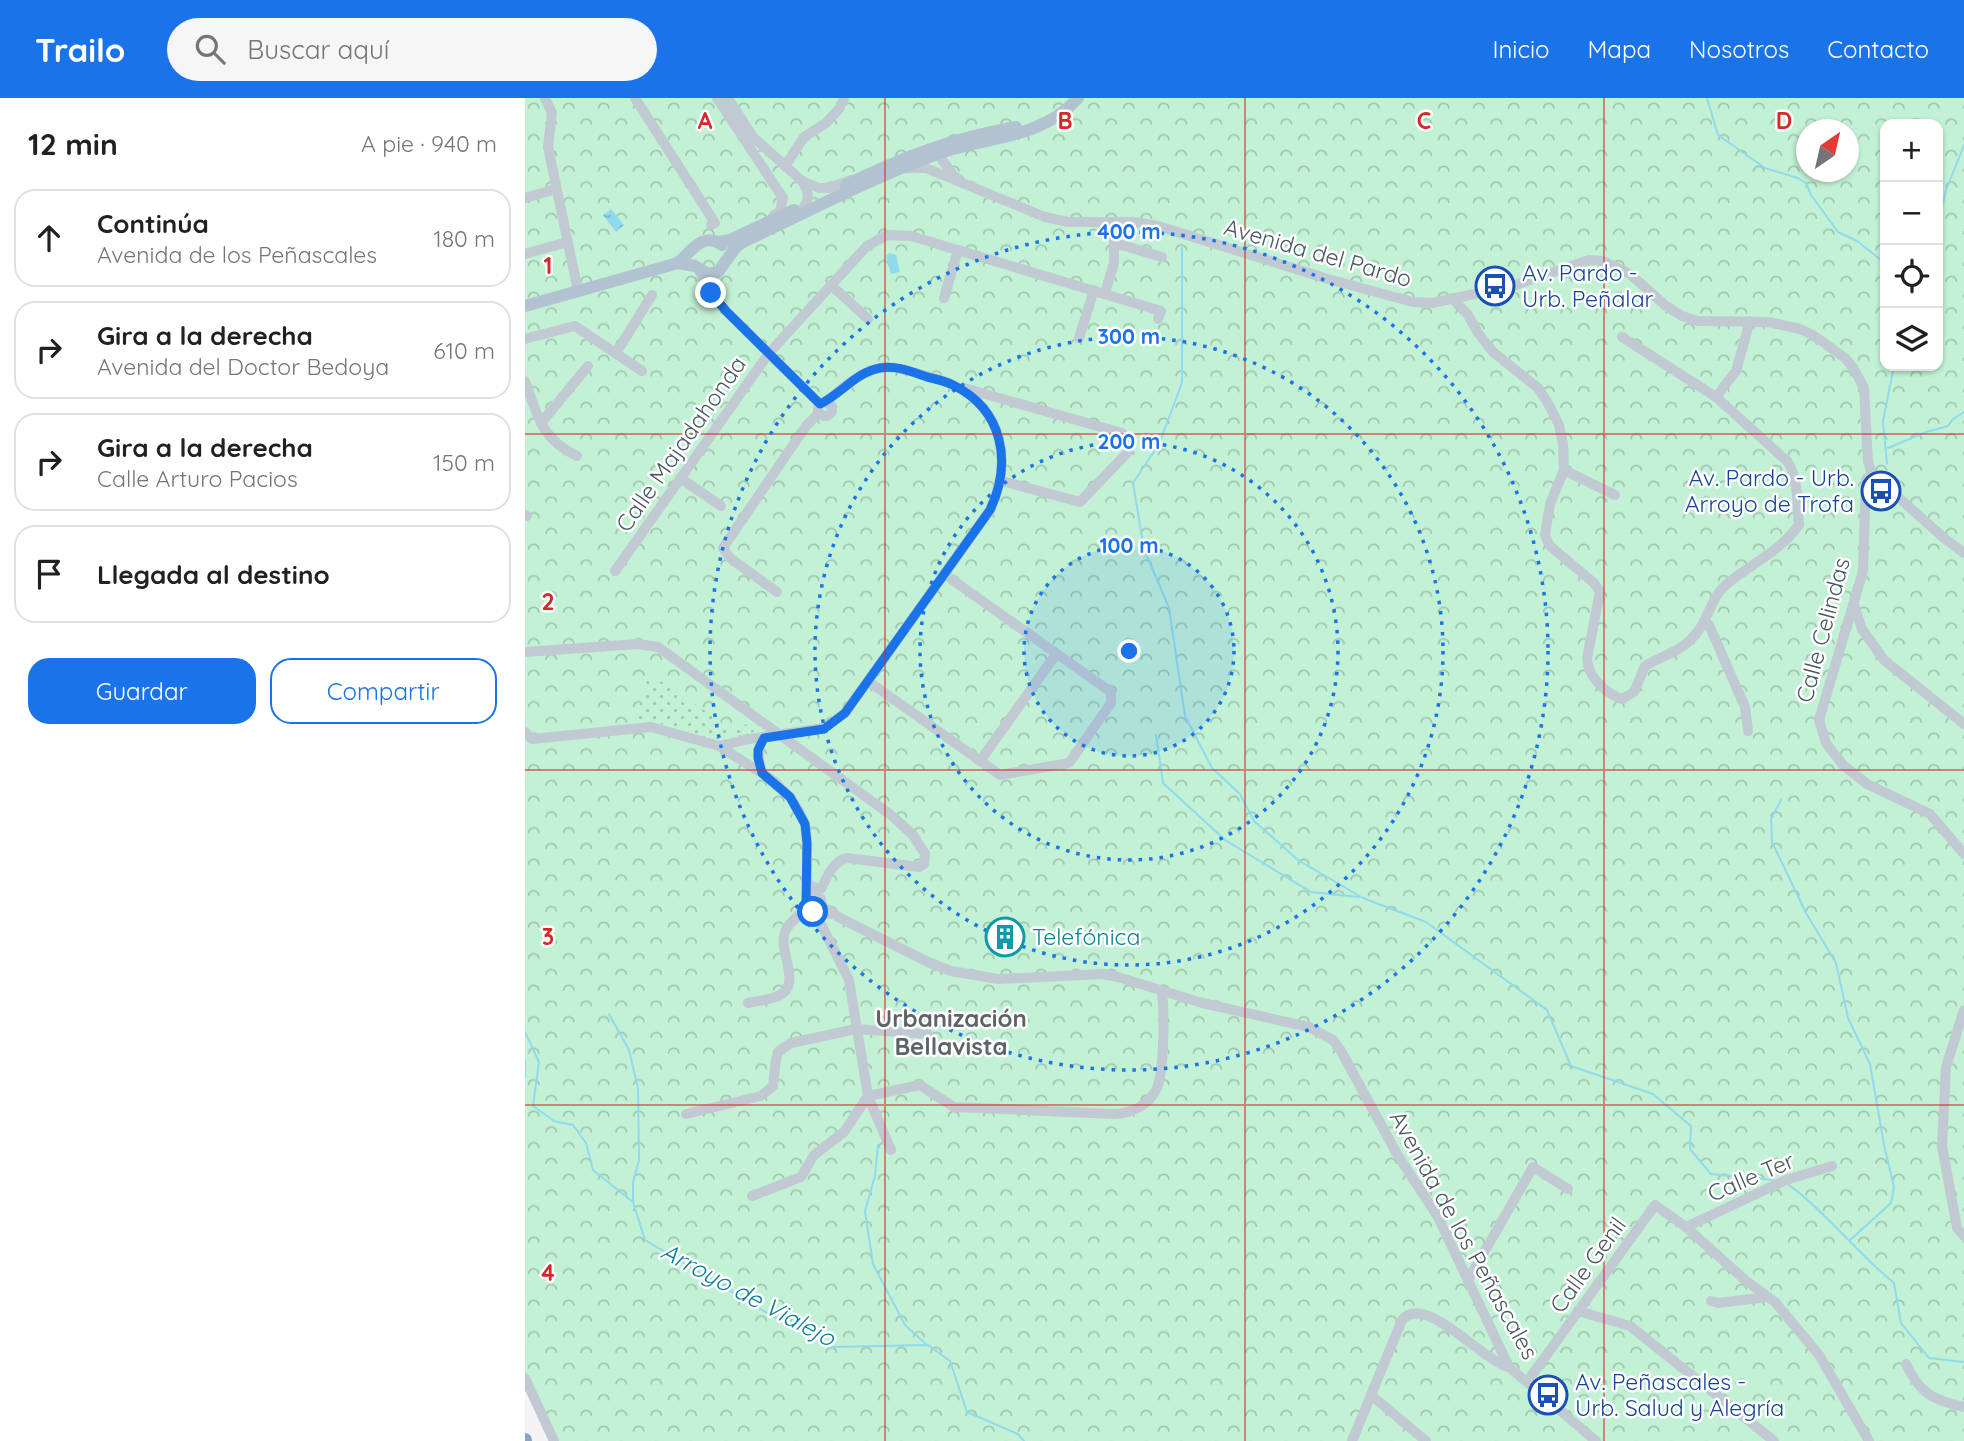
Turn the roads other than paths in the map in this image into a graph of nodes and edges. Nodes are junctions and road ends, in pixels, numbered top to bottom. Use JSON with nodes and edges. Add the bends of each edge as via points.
{"nodes":[{"id":1,"x":545,"y":98,"type":"edge"},
{"id":2,"x":635,"y":98,"type":"edge"},
{"id":3,"x":717,"y":98,"type":"edge"},
{"id":4,"x":728,"y":98,"type":"edge"},
{"id":5,"x":844,"y":98,"type":"edge"},
{"id":6,"x":1076,"y":100,"type":"edge"},
{"id":7,"x":943,"y":160,"type":"junction"},
{"id":8,"x":781,"y":163,"type":"junction"},
{"id":9,"x":904,"y":168,"type":"junction"},
{"id":10,"x":926,"y":168,"type":"junction"},
{"id":11,"x":764,"y":171,"type":"junction"},
{"id":12,"x":874,"y":171,"type":"junction"},
{"id":13,"x":802,"y":181,"type":"junction"},
{"id":14,"x":966,"y":184,"type":"junction"},
{"id":15,"x":556,"y":189,"type":"junction"},
{"id":16,"x":525,"y":198,"type":"edge"},
{"id":17,"x":806,"y":205,"type":"junction"},
{"id":18,"x":768,"y":221,"type":"junction"},
{"id":19,"x":1114,"y":222,"type":"junction"},
{"id":20,"x":1135,"y":222,"type":"junction"},
{"id":21,"x":1090,"y":223,"type":"junction"},
{"id":22,"x":711,"y":225,"type":"dead end"},
{"id":23,"x":755,"y":237,"type":"junction"},
{"id":24,"x":1115,"y":241,"type":"junction"},
{"id":25,"x":567,"y":242,"type":"junction"},
{"id":26,"x":718,"y":242,"type":"junction"},
{"id":27,"x":694,"y":250,"type":"junction"},
{"id":28,"x":958,"y":250,"type":"junction"},
{"id":29,"x":525,"y":254,"type":"edge"},
{"id":30,"x":1162,"y":257,"type":"dead end"},
{"id":31,"x":727,"y":259,"type":"junction"},
{"id":32,"x":678,"y":263,"type":"junction"},
{"id":33,"x":697,"y":268,"type":"junction"},
{"id":34,"x":718,"y":272,"type":"junction"},
{"id":35,"x":831,"y":285,"type":"junction"},
{"id":36,"x":1094,"y":290,"type":"junction"},
{"id":37,"x":578,"y":291,"type":"junction"},
{"id":38,"x":711,"y":293,"type":"junction"},
{"id":39,"x":1105,"y":293,"type":"junction"},
{"id":40,"x":1468,"y":295,"type":"junction"},
{"id":41,"x":652,"y":296,"type":"dead end"},
{"id":42,"x":944,"y":298,"type":"dead end"},
{"id":43,"x":1452,"y":298,"type":"junction"},
{"id":44,"x":525,"y":306,"type":"edge"},
{"id":45,"x":1468,"y":315,"type":"junction"},
{"id":46,"x":867,"y":319,"type":"dead end"},
{"id":47,"x":1158,"y":319,"type":"dead end"},
{"id":48,"x":1750,"y":321,"type":"junction"},
{"id":49,"x":1622,"y":337,"type":"dead end"},
{"id":50,"x":1079,"y":338,"type":"dead end"},
{"id":51,"x":525,"y":339,"type":"edge"},
{"id":52,"x":769,"y":352,"type":"junction"},
{"id":53,"x":616,"y":353,"type":"junction"},
{"id":54,"x":588,"y":366,"type":"dead end"},
{"id":55,"x":642,"y":371,"type":"dead end"},
{"id":56,"x":525,"y":382,"type":"edge"},
{"id":57,"x":953,"y":385,"type":"junction"},
{"id":58,"x":843,"y":389,"type":"junction"},
{"id":59,"x":998,"y":397,"type":"junction"},
{"id":60,"x":1716,"y":397,"type":"junction"},
{"id":61,"x":821,"y":407,"type":"junction"},
{"id":62,"x":537,"y":412,"type":"junction"},
{"id":63,"x":985,"y":412,"type":"junction"},
{"id":64,"x":525,"y":419,"type":"edge"},
{"id":65,"x":541,"y":423,"type":"junction"},
{"id":66,"x":577,"y":456,"type":"dead end"},
{"id":67,"x":1564,"y":471,"type":"junction"},
{"id":68,"x":1872,"y":474,"type":"junction"},
{"id":69,"x":680,"y":478,"type":"junction"},
{"id":70,"x":1002,"y":481,"type":"junction"},
{"id":71,"x":1615,"y":495,"type":"dead end"},
{"id":72,"x":721,"y":506,"type":"dead end"},
{"id":73,"x":1964,"y":552,"type":"edge"},
{"id":74,"x":615,"y":571,"type":"dead end"},
{"id":75,"x":944,"y":574,"type":"junction"},
{"id":76,"x":777,"y":592,"type":"dead end"},
{"id":77,"x":1854,"y":604,"type":"junction"},
{"id":78,"x":1704,"y":621,"type":"junction"},
{"id":79,"x":525,"y":652,"type":"edge"},
{"id":80,"x":1056,"y":654,"type":"junction"},
{"id":81,"x":868,"y":681,"type":"junction"},
{"id":82,"x":1964,"y":724,"type":"edge"},
{"id":83,"x":1748,"y":732,"type":"dead end"},
{"id":84,"x":781,"y":735,"type":"junction"},
{"id":85,"x":529,"y":736,"type":"edge"},
{"id":86,"x":764,"y":738,"type":"junction"},
{"id":87,"x":749,"y":739,"type":"junction"},
{"id":88,"x":719,"y":746,"type":"junction"},
{"id":89,"x":739,"y":759,"type":"junction"},
{"id":90,"x":981,"y":761,"type":"junction"},
{"id":91,"x":762,"y":773,"type":"junction"},
{"id":92,"x":1964,"y":854,"type":"edge"},
{"id":93,"x":812,"y":901,"type":"junction"},
{"id":94,"x":1162,"y":991,"type":"junction"},
{"id":95,"x":748,"y":1003,"type":"dead end"},
{"id":96,"x":1964,"y":1010,"type":"edge"},
{"id":97,"x":856,"y":1029,"type":"junction"},
{"id":98,"x":927,"y":1034,"type":"dead end"},
{"id":99,"x":868,"y":1096,"type":"junction"},
{"id":100,"x":686,"y":1114,"type":"dead end"},
{"id":101,"x":891,"y":1150,"type":"dead end"},
{"id":102,"x":1832,"y":1166,"type":"dead end"},
{"id":103,"x":1568,"y":1189,"type":"dead end"},
{"id":104,"x":752,"y":1196,"type":"dead end"},
{"id":105,"x":1686,"y":1227,"type":"junction"},
{"id":106,"x":1964,"y":1236,"type":"edge"},
{"id":107,"x":1468,"y":1280,"type":"junction"},
{"id":108,"x":1766,"y":1297,"type":"junction"},
{"id":109,"x":1711,"y":1301,"type":"dead end"},
{"id":110,"x":1578,"y":1311,"type":"junction"},
{"id":111,"x":1906,"y":1364,"type":"dead end"},
{"id":112,"x":1509,"y":1367,"type":"junction"},
{"id":113,"x":525,"y":1378,"type":"edge"},
{"id":114,"x":1527,"y":1382,"type":"junction"},
{"id":115,"x":1371,"y":1395,"type":"junction"},
{"id":116,"x":1964,"y":1407,"type":"edge"},
{"id":117,"x":554,"y":1441,"type":"edge"},
{"id":118,"x":1352,"y":1441,"type":"edge"},
{"id":119,"x":1426,"y":1441,"type":"edge"},
{"id":120,"x":1597,"y":1441,"type":"edge"},
{"id":121,"x":1774,"y":1441,"type":"edge"},
{"id":122,"x":1869,"y":1441,"type":"edge"}],
"edges":[{"from":1,"to":15,"type":"street","via":[[551,113],[548,147]]},
{"from":2,"to":22,"type":"street","via":[[715,223]]},
{"from":3,"to":11,"type":"street"},
{"from":4,"to":8,"type":"street","via":[[753,137]]},
{"from":5,"to":8,"type":"street","via":[[826,124],[804,137]]},
{"from":6,"to":7,"type":"main road","via":[[1049,123],[956,148]]},
{"from":6,"to":12,"type":"main road","via":[[1048,118],[950,141]]},
{"from":7,"to":9,"type":"main road"},
{"from":7,"to":10,"type":"street","via":[[937,169]]},
{"from":7,"to":12,"type":"street","via":[[927,153]]},
{"from":7,"to":14,"type":"street"},
{"from":8,"to":11,"type":"street"},
{"from":8,"to":13,"type":"street"},
{"from":9,"to":10,"type":"street"},
{"from":9,"to":23,"type":"main road"},
{"from":10,"to":14,"type":"street","name":"Avenida del Pardo"},
{"from":11,"to":18,"type":"street","via":[[783,198],[780,211]]},
{"from":12,"to":13,"type":"street","via":[[829,188]]},
{"from":12,"to":17,"type":"main road"},
{"from":13,"to":17,"type":"street","via":[[808,189]]},
{"from":14,"to":21,"type":"street","name":"Avenida del Pardo","via":[[1045,216]]},
{"from":15,"to":16,"type":"street"},
{"from":15,"to":25,"type":"street"},
{"from":17,"to":18,"type":"main road"},
{"from":17,"to":23,"type":"street","via":[[801,213]]},
{"from":18,"to":26,"type":"main road"},
{"from":19,"to":20,"type":"street","name":"Avenida del Pardo"},
{"from":19,"to":21,"type":"street","name":"Avenida del Pardo"},
{"from":19,"to":24,"type":"street"},
{"from":20,"to":24,"type":"street"},
{"from":20,"to":43,"type":"street","name":"Avenida del Pardo","via":[[1192,235],[1383,296],[1422,302]]},
{"from":21,"to":24,"type":"street","name":"Avenida del Pardo"},
{"from":23,"to":31,"type":"main road","via":[[736,247]]},
{"from":24,"to":30,"type":"street","name":"Avenida del Pardo"},
{"from":24,"to":39,"type":"street"},
{"from":25,"to":29,"type":"street"},
{"from":25,"to":37,"type":"street"},
{"from":26,"to":27,"type":"main road","via":[[701,242]]},
{"from":26,"to":31,"type":"main road"},
{"from":27,"to":32,"type":"main road"},
{"from":27,"to":33,"type":"main road"},
{"from":28,"to":35,"type":"street","name":"Calle Majadahonda","via":[[911,236],[887,235],[867,246]]},
{"from":28,"to":36,"type":"street","name":"Calle Majadahonda"},
{"from":28,"to":42,"type":"street"},
{"from":31,"to":34,"type":"main road"},
{"from":32,"to":33,"type":"main road"},
{"from":32,"to":37,"type":"main road"},
{"from":33,"to":34,"type":"main road","via":[[708,274]]},
{"from":33,"to":38,"type":"street"},
{"from":34,"to":38,"type":"street"},
{"from":35,"to":46,"type":"street"},
{"from":35,"to":52,"type":"street","name":"Calle Majadahonda"},
{"from":36,"to":39,"type":"street","name":"Calle Majadahonda"},
{"from":36,"to":50,"type":"street"},
{"from":37,"to":44,"type":"main road"},
{"from":38,"to":52,"type":"street"},
{"from":39,"to":47,"type":"street","name":"Calle Majadahonda","via":[[1161,311]]},
{"from":40,"to":43,"type":"street","name":"Avenida del Pardo"},
{"from":40,"to":45,"type":"street"},
{"from":40,"to":48,"type":"street","name":"Avenida del Pardo","via":[[1512,286],[1589,260],[1617,266],[1682,316],[1698,321]]},
{"from":41,"to":53,"type":"street"},
{"from":43,"to":45,"type":"street"},
{"from":45,"to":67,"type":"street","via":[[1493,352],[1538,388],[1549,405],[1559,425]]},
{"from":48,"to":60,"type":"street","via":[[1736,371]]},
{"from":48,"to":68,"type":"street","name":"Avenida del Pardo","via":[[1800,329],[1825,342],[1854,369],[1864,388]]},
{"from":49,"to":60,"type":"street"},
{"from":51,"to":53,"type":"street","via":[[575,326]]},
{"from":52,"to":61,"type":"street"},
{"from":52,"to":69,"type":"street","name":"Calle Majadahonda"},
{"from":53,"to":55,"type":"street"},
{"from":54,"to":65,"type":"street"},
{"from":56,"to":62,"type":"street"},
{"from":57,"to":58,"type":"street","via":[[893,367],[862,374]]},
{"from":57,"to":59,"type":"street"},
{"from":57,"to":63,"type":"street"},
{"from":58,"to":61,"type":"street"},
{"from":58,"to":61,"type":"street","via":[[826,416]]},
{"from":59,"to":63,"type":"street"},
{"from":59,"to":70,"type":"street","via":[[1122,433],[1131,442],[1128,452],[1080,502]]},
{"from":60,"to":78,"type":"street","via":[[1787,461],[1799,525],[1787,541],[1726,584]]},
{"from":61,"to":76,"type":"street","via":[[723,548]]},
{"from":62,"to":64,"type":"street"},
{"from":62,"to":65,"type":"street"},
{"from":63,"to":70,"type":"street","via":[[1002,449]]},
{"from":65,"to":66,"type":"street","via":[[551,440]]},
{"from":67,"to":71,"type":"street"},
{"from":67,"to":78,"type":"street","via":[[1550,504],[1545,535],[1550,546],[1599,592],[1587,659],[1592,677],[1625,699],[1634,692],[1645,666],[1674,653]]},
{"from":68,"to":73,"type":"street"},
{"from":68,"to":77,"type":"street","name":"Calle Celindas","via":[[1866,479],[1863,571]]},
{"from":69,"to":72,"type":"street"},
{"from":69,"to":74,"type":"street","name":"Calle Majadahonda"},
{"from":70,"to":75,"type":"street","via":[[990,510]]},
{"from":75,"to":80,"type":"street"},
{"from":75,"to":81,"type":"street"},
{"from":77,"to":82,"type":"street","via":[[1862,629],[1884,660]]},
{"from":77,"to":92,"type":"street","name":"Calle Celindas","via":[[1819,720],[1826,743],[1843,765],[1867,783],[1930,814]]},
{"from":78,"to":83,"type":"street","via":[[1745,706]]},
{"from":79,"to":84,"type":"street","via":[[653,645]]},
{"from":80,"to":90,"type":"street"},
{"from":80,"to":90,"type":"street","via":[[1111,692],[1111,702],[1069,763],[1000,775]]},
{"from":81,"to":84,"type":"street","via":[[835,723]]},
{"from":81,"to":90,"type":"street"},
{"from":84,"to":86,"type":"street"},
{"from":84,"to":93,"type":"street","via":[[903,824],[925,855],[919,867],[840,859]]},
{"from":85,"to":88,"type":"street","via":[[651,727]]},
{"from":86,"to":87,"type":"street"},
{"from":86,"to":89,"type":"street"},
{"from":86,"to":91,"type":"street","via":[[758,750]]},
{"from":87,"to":88,"type":"street"},
{"from":87,"to":89,"type":"street"},
{"from":88,"to":89,"type":"street"},
{"from":89,"to":91,"type":"street"},
{"from":91,"to":93,"type":"street","via":[[790,797],[805,824]]},
{"from":93,"to":94,"type":"street","name":"Avenida de los Peñascales","via":[[951,971],[998,979],[1102,974]]},
{"from":93,"to":95,"type":"street","via":[[784,933],[790,972],[787,987],[778,996]]},
{"from":93,"to":97,"type":"street","via":[[849,980]]},
{"from":94,"to":99,"type":"street","via":[[1160,1082],[1150,1098],[1125,1114],[954,1107],[920,1085]]},
{"from":94,"to":107,"type":"street","name":"Avenida de los Peñascales","via":[[1309,1027],[1333,1040],[1438,1217]]},
{"from":96,"to":106,"type":"street","via":[[1946,1067],[1942,1146],[1957,1228]]},
{"from":97,"to":98,"type":"street"},
{"from":97,"to":99,"type":"street"},
{"from":97,"to":100,"type":"street","via":[[783,1047],[776,1059],[773,1086],[761,1096]]},
{"from":99,"to":101,"type":"street"},
{"from":99,"to":104,"type":"street","via":[[843,1132],[814,1155],[801,1177]]},
{"from":102,"to":105,"type":"street","name":"Calle Ter","via":[[1786,1180]]},
{"from":103,"to":107,"type":"street","via":[[1533,1167]]},
{"from":105,"to":108,"type":"street"},
{"from":105,"to":110,"type":"street","name":"Calle Genil","via":[[1655,1205]]},
{"from":107,"to":112,"type":"street","name":"Avenida de los Peñascales"},
{"from":108,"to":109,"type":"street"},
{"from":108,"to":122,"type":"street","via":[[1819,1355]]},
{"from":110,"to":114,"type":"street","name":"Calle Genil"},
{"from":110,"to":121,"type":"street","via":[[1630,1325]]},
{"from":111,"to":116,"type":"street","via":[[1914,1383],[1924,1392]]},
{"from":112,"to":114,"type":"street","name":"Avenida de los Peñascales"},
{"from":112,"to":115,"type":"street","via":[[1491,1359],[1434,1316],[1414,1312],[1402,1320]]},
{"from":113,"to":117,"type":"street"},
{"from":114,"to":120,"type":"street","name":"Avenida de los Peñascales"},
{"from":115,"to":118,"type":"street"},
{"from":115,"to":119,"type":"street"}]}
